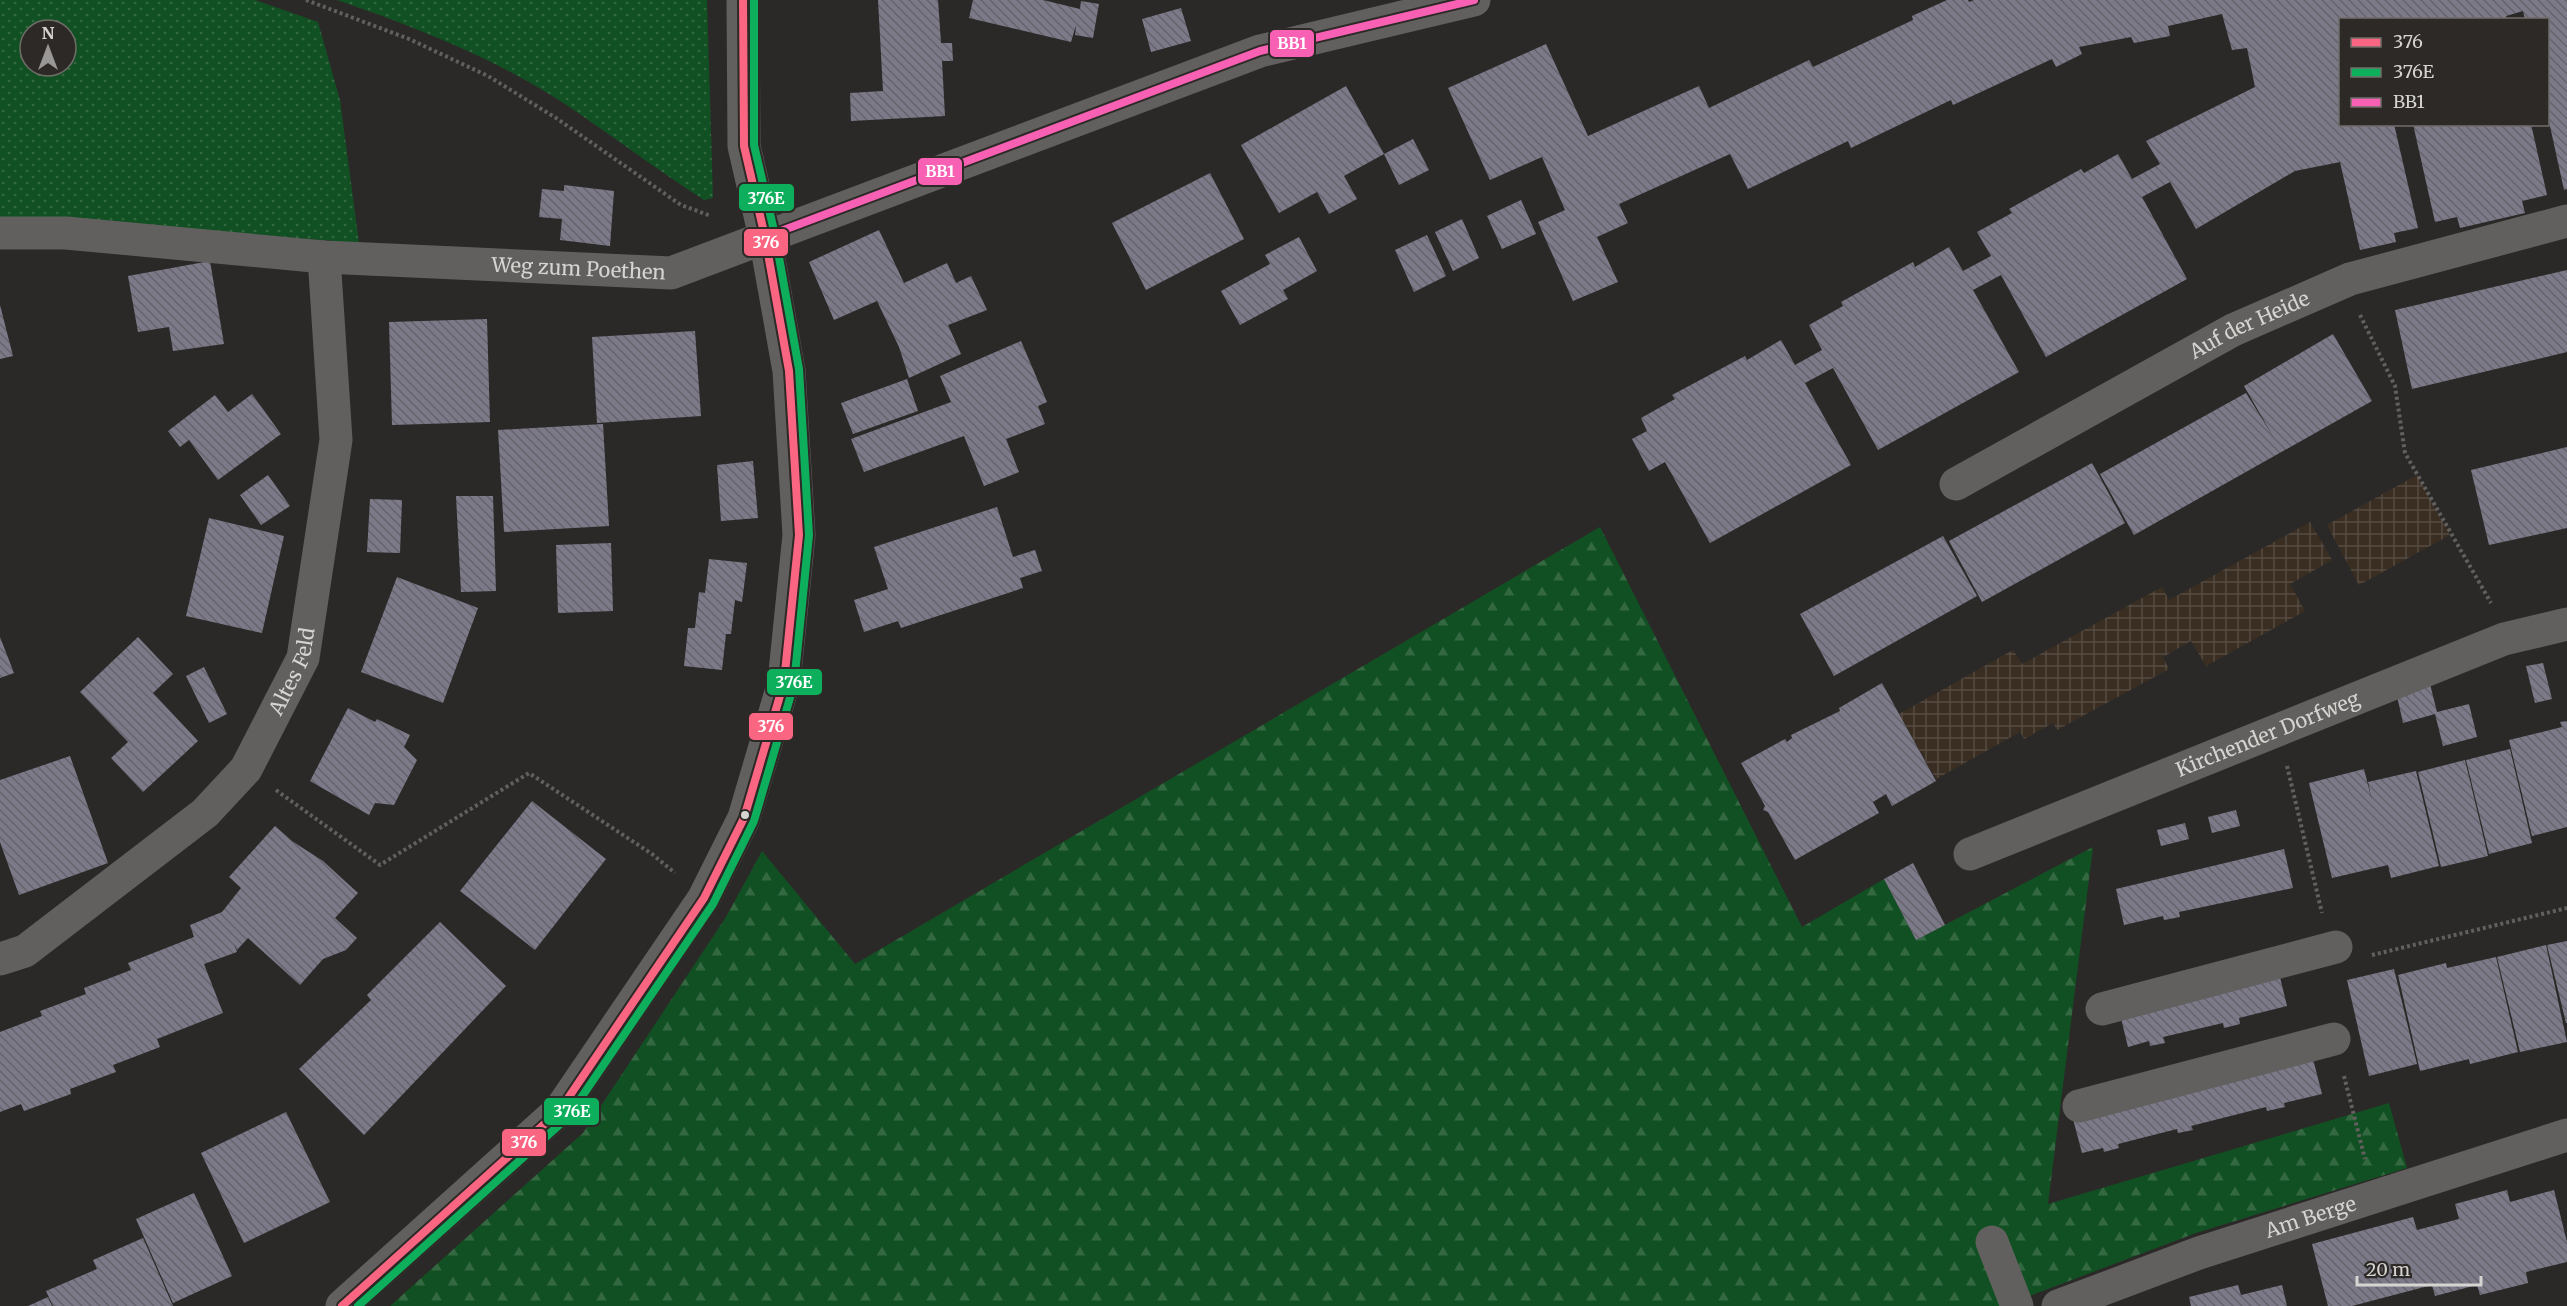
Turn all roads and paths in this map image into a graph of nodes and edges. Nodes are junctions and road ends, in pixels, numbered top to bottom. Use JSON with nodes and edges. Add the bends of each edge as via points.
{"nodes":[{"id":1,"x":306,"y":0,"type":"edge"},
{"id":2,"x":743,"y":0,"type":"edge"},
{"id":3,"x":1474,"y":0,"type":"edge"},
{"id":4,"x":681,"y":205,"type":"dead end"},
{"id":5,"x":2567,"y":221,"type":"edge"},
{"id":6,"x":0,"y":233,"type":"edge"},
{"id":7,"x":765,"y":237,"type":"junction"},
{"id":8,"x":324,"y":257,"type":"junction"},
{"id":9,"x":2344,"y":282,"type":"junction"},
{"id":10,"x":1956,"y":484,"type":"dead end"},
{"id":11,"x":2567,"y":624,"type":"edge"},
{"id":12,"x":2512,"y":637,"type":"junction"},
{"id":13,"x":273,"y":788,"type":"dead end"},
{"id":14,"x":652,"y":854,"type":"dead end"},
{"id":15,"x":1970,"y":854,"type":"dead end"},
{"id":16,"x":2567,"y":908,"type":"edge"},
{"id":17,"x":2351,"y":952,"type":"joint"},
{"id":18,"x":0,"y":959,"type":"edge"},
{"id":19,"x":2102,"y":1009,"type":"dead end"},
{"id":20,"x":2334,"y":1039,"type":"dead end"},
{"id":21,"x":2079,"y":1106,"type":"dead end"},
{"id":22,"x":2567,"y":1135,"type":"edge"},
{"id":23,"x":1992,"y":1242,"type":"dead end"},
{"id":24,"x":342,"y":1306,"type":"edge"},
{"id":25,"x":2016,"y":1306,"type":"edge"},
{"id":26,"x":2058,"y":1306,"type":"edge"}],
"edges":[{"from":1,"to":4,"type":"path","via":[[409,39],[488,76]]},
{"from":2,"to":7,"type":"street","via":[[744,146]]},
{"from":3,"to":7,"type":"street","name":"Weg zum Poethen","via":[[1260,51]]},
{"from":5,"to":9,"type":"street","name":"Auf der Heide"},
{"from":6,"to":8,"type":"street","name":"Weg zum Poethen","via":[[66,232]]},
{"from":7,"to":8,"type":"street","name":"Weg zum Poethen","via":[[671,273]]},
{"from":7,"to":24,"type":"street","via":[[789,371],[799,535],[784,682],[744,818],[704,898],[561,1110]]},
{"from":8,"to":18,"type":"street","name":"Altes Feld","via":[[336,440],[303,658],[246,769],[205,813],[25,951]]},
{"from":9,"to":10,"type":"street","name":"Auf der Heide","via":[[2233,330]]},
{"from":9,"to":12,"type":"path","via":[[2395,386],[2405,453]]},
{"from":11,"to":12,"type":"street","name":"Kirchender Dorfweg"},
{"from":12,"to":15,"type":"street","name":"Kirchender Dorfweg"},
{"from":13,"to":14,"type":"path","via":[[380,865],[529,773]]},
{"from":16,"to":17,"type":"path"},
{"from":17,"to":19,"type":"street"},
{"from":20,"to":21,"type":"street"},
{"from":22,"to":26,"type":"street","name":"Am Berge","via":[[2199,1253]]},
{"from":23,"to":25,"type":"street"}]}
